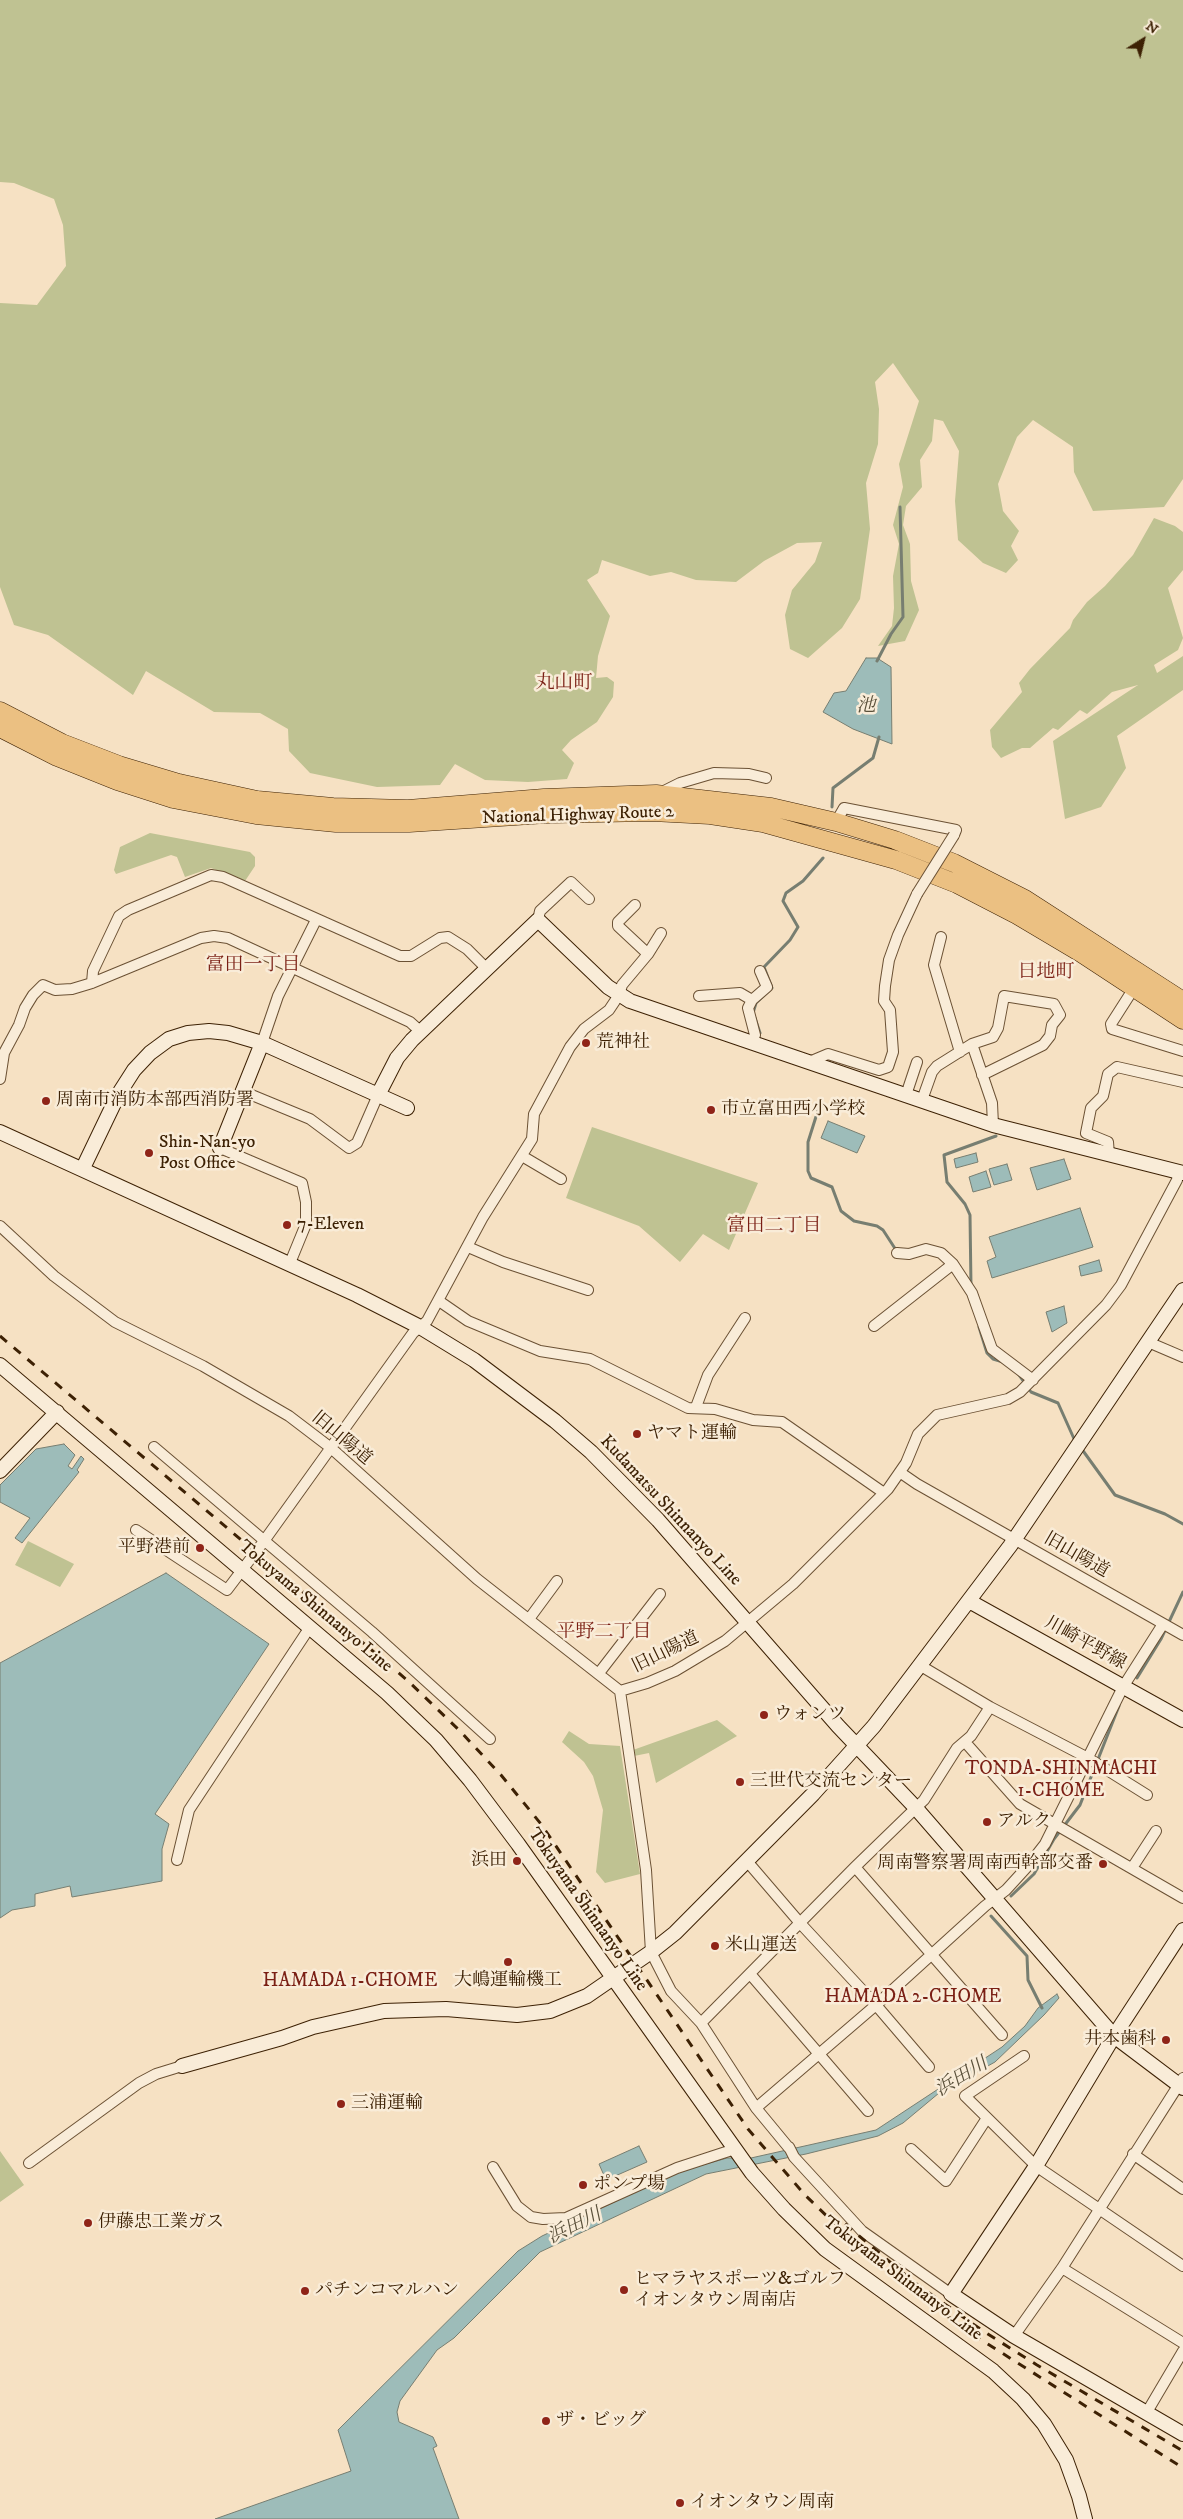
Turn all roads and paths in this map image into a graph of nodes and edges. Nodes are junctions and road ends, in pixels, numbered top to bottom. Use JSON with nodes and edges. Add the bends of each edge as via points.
{"nodes":[{"id":1,"x":0,"y":711,"type":"edge"},
{"id":2,"x":0,"y":728,"type":"edge"},
{"id":3,"x":766,"y":778,"type":"dead end"},
{"id":4,"x":656,"y":794,"type":"junction"},
{"id":5,"x":836,"y":822,"type":"junction"},
{"id":6,"x":589,"y":899,"type":"dead end"},
{"id":7,"x":635,"y":905,"type":"dead end"},
{"id":8,"x":316,"y":920,"type":"junction"},
{"id":9,"x":538,"y":920,"type":"junction"},
{"id":10,"x":661,"y":933,"type":"dead end"},
{"id":11,"x":941,"y":936,"type":"dead end"},
{"id":12,"x":648,"y":954,"type":"junction"},
{"id":13,"x":293,"y":968,"type":"junction"},
{"id":14,"x":486,"y":968,"type":"junction"},
{"id":15,"x":760,"y":971,"type":"dead end"},
{"id":16,"x":92,"y":983,"type":"junction"},
{"id":17,"x":1134,"y":988,"type":"junction"},
{"id":18,"x":619,"y":996,"type":"junction"},
{"id":19,"x":699,"y":996,"type":"dead end"},
{"id":20,"x":752,"y":1000,"type":"junction"},
{"id":21,"x":1183,"y":1000,"type":"edge"},
{"id":22,"x":1183,"y":1020,"type":"edge"},
{"id":23,"x":420,"y":1031,"type":"junction"},
{"id":24,"x":752,"y":1042,"type":"junction"},
{"id":25,"x":262,"y":1043,"type":"junction"},
{"id":26,"x":972,"y":1044,"type":"junction"},
{"id":27,"x":1183,"y":1051,"type":"edge"},
{"id":28,"x":960,"y":1052,"type":"junction"},
{"id":29,"x":809,"y":1062,"type":"junction"},
{"id":30,"x":917,"y":1062,"type":"dead end"},
{"id":31,"x":982,"y":1075,"type":"junction"},
{"id":32,"x":0,"y":1079,"type":"edge"},
{"id":33,"x":1183,"y":1082,"type":"edge"},
{"id":34,"x":242,"y":1091,"type":"junction"},
{"id":35,"x":378,"y":1095,"type":"junction"},
{"id":36,"x":906,"y":1095,"type":"junction"},
{"id":37,"x":922,"y":1100,"type":"junction"},
{"id":38,"x":407,"y":1108,"type":"dead end"},
{"id":39,"x":993,"y":1125,"type":"junction"},
{"id":40,"x":0,"y":1132,"type":"edge"},
{"id":41,"x":220,"y":1148,"type":"joint"},
{"id":42,"x":1109,"y":1155,"type":"junction"},
{"id":43,"x":522,"y":1156,"type":"junction"},
{"id":44,"x":82,"y":1168,"type":"junction"},
{"id":45,"x":1181,"y":1172,"type":"edge"},
{"id":46,"x":561,"y":1179,"type":"dead end"},
{"id":47,"x":0,"y":1226,"type":"edge"},
{"id":48,"x":468,"y":1246,"type":"junction"},
{"id":49,"x":897,"y":1253,"type":"dead end"},
{"id":50,"x":290,"y":1263,"type":"junction"},
{"id":51,"x":952,"y":1264,"type":"junction"},
{"id":52,"x":588,"y":1290,"type":"dead end"},
{"id":53,"x":1183,"y":1290,"type":"edge"},
{"id":54,"x":439,"y":1302,"type":"junction"},
{"id":55,"x":1177,"y":1306,"type":"edge"},
{"id":56,"x":745,"y":1318,"type":"dead end"},
{"id":57,"x":874,"y":1326,"type":"dead end"},
{"id":58,"x":420,"y":1327,"type":"junction"},
{"id":59,"x":1148,"y":1342,"type":"junction"},
{"id":60,"x":1183,"y":1357,"type":"edge"},
{"id":61,"x":0,"y":1365,"type":"edge"},
{"id":62,"x":1033,"y":1380,"type":"junction"},
{"id":63,"x":696,"y":1407,"type":"junction"},
{"id":64,"x":57,"y":1412,"type":"junction"},
{"id":65,"x":154,"y":1447,"type":"dead end"},
{"id":66,"x":331,"y":1448,"type":"junction"},
{"id":67,"x":0,"y":1471,"type":"edge"},
{"id":68,"x":901,"y":1473,"type":"junction"},
{"id":69,"x":884,"y":1493,"type":"junction"},
{"id":70,"x":136,"y":1530,"type":"dead end"},
{"id":71,"x":1014,"y":1539,"type":"junction"},
{"id":72,"x":264,"y":1541,"type":"junction"},
{"id":73,"x":241,"y":1569,"type":"junction"},
{"id":74,"x":557,"y":1581,"type":"dead end"},
{"id":75,"x":660,"y":1594,"type":"dead end"},
{"id":76,"x":969,"y":1601,"type":"junction"},
{"id":77,"x":529,"y":1619,"type":"junction"},
{"id":78,"x":748,"y":1622,"type":"junction"},
{"id":79,"x":1163,"y":1624,"type":"junction"},
{"id":80,"x":310,"y":1627,"type":"junction"},
{"id":81,"x":1183,"y":1635,"type":"edge"},
{"id":82,"x":921,"y":1666,"type":"junction"},
{"id":83,"x":599,"y":1673,"type":"junction"},
{"id":84,"x":1123,"y":1687,"type":"junction"},
{"id":85,"x":620,"y":1691,"type":"junction"},
{"id":86,"x":990,"y":1707,"type":"junction"},
{"id":87,"x":1183,"y":1720,"type":"edge"},
{"id":88,"x":490,"y":1739,"type":"dead end"},
{"id":89,"x":965,"y":1742,"type":"junction"},
{"id":90,"x":856,"y":1746,"type":"junction"},
{"id":91,"x":1088,"y":1758,"type":"junction"},
{"id":92,"x":1147,"y":1795,"type":"dead end"},
{"id":93,"x":915,"y":1807,"type":"junction"},
{"id":94,"x":1059,"y":1825,"type":"junction"},
{"id":95,"x":1156,"y":1831,"type":"dead end"},
{"id":96,"x":177,"y":1860,"type":"dead end"},
{"id":97,"x":746,"y":1860,"type":"junction"},
{"id":98,"x":854,"y":1867,"type":"junction"},
{"id":99,"x":1132,"y":1868,"type":"junction"},
{"id":100,"x":994,"y":1898,"type":"junction"},
{"id":101,"x":1183,"y":1898,"type":"edge"},
{"id":102,"x":800,"y":1922,"type":"junction"},
{"id":103,"x":1183,"y":1930,"type":"edge"},
{"id":104,"x":651,"y":1952,"type":"junction"},
{"id":105,"x":930,"y":1955,"type":"junction"},
{"id":106,"x":751,"y":1976,"type":"junction"},
{"id":107,"x":613,"y":1978,"type":"junction"},
{"id":108,"x":876,"y":2005,"type":"junction"},
{"id":109,"x":701,"y":2024,"type":"junction"},
{"id":110,"x":1002,"y":2035,"type":"dead end"},
{"id":111,"x":1114,"y":2036,"type":"junction"},
{"id":112,"x":819,"y":2055,"type":"junction"},
{"id":113,"x":1024,"y":2056,"type":"dead end"},
{"id":114,"x":182,"y":2066,"type":"joint"},
{"id":115,"x":929,"y":2067,"type":"dead end"},
{"id":116,"x":1182,"y":2083,"type":"edge"},
{"id":117,"x":756,"y":2108,"type":"junction"},
{"id":118,"x":868,"y":2111,"type":"dead end"},
{"id":119,"x":987,"y":2118,"type":"junction"},
{"id":120,"x":912,"y":2149,"type":"dead end"},
{"id":121,"x":737,"y":2152,"type":"junction"},
{"id":122,"x":1133,"y":2154,"type":"junction"},
{"id":123,"x":29,"y":2162,"type":"dead end"},
{"id":124,"x":1036,"y":2166,"type":"junction"},
{"id":125,"x":493,"y":2167,"type":"dead end"},
{"id":126,"x":1183,"y":2189,"type":"edge"},
{"id":127,"x":1099,"y":2210,"type":"junction"},
{"id":128,"x":1183,"y":2266,"type":"edge"},
{"id":129,"x":1062,"y":2268,"type":"junction"},
{"id":130,"x":951,"y":2294,"type":"junction"},
{"id":131,"x":1014,"y":2336,"type":"junction"},
{"id":132,"x":1183,"y":2344,"type":"edge"},
{"id":133,"x":1183,"y":2351,"type":"edge"},
{"id":134,"x":1147,"y":2412,"type":"junction"},
{"id":135,"x":1183,"y":2434,"type":"edge"},
{"id":136,"x":1085,"y":2519,"type":"edge"}],
"edges":[{"from":1,"to":4,"type":"highway","name":"National Highway Route 2","via":[[62,743],[119,765],[179,784],[257,800],[408,809],[544,798]]},
{"from":2,"to":17,"type":"highway","name":"National Highway Route 2","via":[[57,757],[117,781],[173,799],[256,815],[336,823],[409,823],[652,812],[710,814],[762,823],[896,860],[957,884],[1017,914]]},
{"from":3,"to":4,"type":"street","via":[[749,774],[714,774],[680,783]]},
{"from":4,"to":5,"type":"highway","name":"National Highway Route 2","via":[[772,807]]},
{"from":5,"to":21,"type":"highway","name":"National Highway Route 2","via":[[954,863],[1025,899]]},
{"from":5,"to":29,"type":"street","bridge":true,"via":[[844,808],[956,830],[917,894],[895,943],[884,1001],[890,1010],[893,1052],[888,1067],[879,1070],[828,1054]]},
{"from":6,"to":9,"type":"street","via":[[571,882],[540,911]]},
{"from":7,"to":12,"type":"street","via":[[618,922],[618,926]]},
{"from":8,"to":13,"type":"street"},
{"from":8,"to":14,"type":"street","via":[[400,956],[411,956],[440,938],[448,937],[467,949]]},
{"from":8,"to":16,"type":"street","via":[[223,877],[211,875],[119,916],[93,971]]},
{"from":9,"to":14,"type":"street"},
{"from":9,"to":18,"type":"street"},
{"from":10,"to":12,"type":"street"},
{"from":11,"to":28,"type":"street","via":[[934,965]]},
{"from":12,"to":18,"type":"street","via":[[622,985]]},
{"from":13,"to":16,"type":"street","via":[[228,938],[214,936]]},
{"from":13,"to":23,"type":"street","via":[[410,1022]]},
{"from":13,"to":25,"type":"street","via":[[278,996]]},
{"from":14,"to":23,"type":"street"},
{"from":15,"to":20,"type":"street","via":[[767,987]]},
{"from":16,"to":32,"type":"street","via":[[55,990],[43,985],[33,995],[4,1053]]},
{"from":17,"to":22,"type":"highway","name":"National Highway Route 2"},
{"from":17,"to":27,"type":"street","via":[[1111,1024],[1112,1029]]},
{"from":18,"to":24,"type":"street"},
{"from":18,"to":43,"type":"street","via":[[570,1047],[534,1114],[532,1139]]},
{"from":19,"to":20,"type":"street","via":[[740,993]]},
{"from":20,"to":24,"type":"street","via":[[748,1008],[755,1035]]},
{"from":23,"to":35,"type":"street","via":[[397,1058]]},
{"from":24,"to":29,"type":"street"},
{"from":25,"to":34,"type":"street"},
{"from":25,"to":35,"type":"street"},
{"from":25,"to":44,"type":"street","via":[[209,1031],[169,1039],[134,1070]]},
{"from":26,"to":28,"type":"street"},
{"from":26,"to":31,"type":"street"},
{"from":26,"to":31,"type":"street","via":[[993,1037],[1004,996],[1054,1004],[1060,1015],[1043,1045]]},
{"from":28,"to":37,"type":"street","via":[[932,1072]]},
{"from":29,"to":36,"type":"street"},
{"from":30,"to":36,"type":"street"},
{"from":31,"to":39,"type":"street","via":[[992,1103]]},
{"from":33,"to":42,"type":"street","via":[[1117,1066],[1108,1074],[1103,1096],[1091,1108],[1086,1133],[1108,1142]]},
{"from":34,"to":35,"type":"street","via":[[310,1119],[350,1148],[357,1142]]},
{"from":34,"to":41,"type":"street"},
{"from":35,"to":38,"type":"street"},
{"from":36,"to":37,"type":"street"},
{"from":37,"to":39,"type":"street"},
{"from":39,"to":42,"type":"street"},
{"from":40,"to":44,"type":"street","name":"Kudamatsu Shinnanyo Line"},
{"from":41,"to":50,"type":"street","via":[[302,1183],[306,1224]]},
{"from":42,"to":45,"type":"street"},
{"from":43,"to":46,"type":"street"},
{"from":43,"to":48,"type":"street"},
{"from":44,"to":50,"type":"street","name":"Kudamatsu Shinnanyo Line"},
{"from":45,"to":62,"type":"street","via":[[1121,1285],[1106,1305]]},
{"from":47,"to":66,"type":"street","name":"旧山陽道","via":[[54,1276],[115,1322],[244,1389],[289,1416]]},
{"from":48,"to":52,"type":"street","via":[[503,1262]]},
{"from":48,"to":54,"type":"street"},
{"from":49,"to":51,"type":"street","via":[[933,1249],[941,1252]]},
{"from":50,"to":58,"type":"street","name":"Kudamatsu Shinnanyo Line"},
{"from":51,"to":57,"type":"street"},
{"from":51,"to":62,"type":"street","via":[[972,1293],[992,1349]]},
{"from":53,"to":55,"type":"street"},
{"from":54,"to":58,"type":"street"},
{"from":54,"to":63,"type":"street","via":[[477,1325],[540,1351],[590,1359],[678,1405]]},
{"from":55,"to":59,"type":"street"},
{"from":56,"to":63,"type":"street","via":[[708,1375]]},
{"from":58,"to":66,"type":"street"},
{"from":58,"to":78,"type":"street","name":"Kudamatsu Shinnanyo Line","via":[[504,1381],[591,1452],[658,1520]]},
{"from":59,"to":60,"type":"street"},
{"from":59,"to":71,"type":"street"},
{"from":61,"to":64,"type":"street","name":"Tokuyama Shinnanyo Line"},
{"from":62,"to":68,"type":"street","via":[[1008,1399],[937,1415],[918,1434]]},
{"from":63,"to":69,"type":"street","via":[[753,1420],[782,1422]]},
{"from":64,"to":67,"type":"street"},
{"from":64,"to":73,"type":"street","name":"Tokuyama Shinnanyo Line"},
{"from":65,"to":72,"type":"street"},
{"from":66,"to":72,"type":"street"},
{"from":66,"to":77,"type":"street","name":"旧山陽道","via":[[470,1574]]},
{"from":68,"to":69,"type":"street","name":"旧山陽道"},
{"from":68,"to":71,"type":"street","name":"旧山陽道"},
{"from":69,"to":78,"type":"street","name":"旧山陽道","via":[[793,1584]]},
{"from":70,"to":73,"type":"street","via":[[226,1590]]},
{"from":71,"to":76,"type":"street"},
{"from":71,"to":79,"type":"street","name":"旧山陽道"},
{"from":72,"to":73,"type":"street"},
{"from":72,"to":88,"type":"street","via":[[372,1632]]},
{"from":73,"to":80,"type":"street","name":"Tokuyama Shinnanyo Line"},
{"from":74,"to":77,"type":"street"},
{"from":75,"to":83,"type":"street"},
{"from":76,"to":82,"type":"street"},
{"from":76,"to":84,"type":"street","name":"川崎平野線"},
{"from":77,"to":83,"type":"street","name":"旧山陽道"},
{"from":78,"to":85,"type":"street","name":"旧山陽道","via":[[675,1671]]},
{"from":78,"to":90,"type":"street","name":"Kudamatsu Shinnanyo Line"},
{"from":79,"to":81,"type":"street","name":"旧山陽道"},
{"from":79,"to":84,"type":"street"},
{"from":80,"to":96,"type":"street","via":[[189,1810]]},
{"from":80,"to":107,"type":"street","name":"Tokuyama Shinnanyo Line","via":[[436,1740],[470,1780]]},
{"from":82,"to":86,"type":"street"},
{"from":82,"to":90,"type":"street"},
{"from":83,"to":85,"type":"street","name":"旧山陽道"},
{"from":84,"to":87,"type":"street","name":"川崎平野線"},
{"from":84,"to":91,"type":"street"},
{"from":85,"to":104,"type":"street","via":[[646,1870]]},
{"from":86,"to":89,"type":"street"},
{"from":86,"to":91,"type":"street"},
{"from":89,"to":93,"type":"street","via":[[957,1748],[924,1800]]},
{"from":89,"to":94,"type":"street","via":[[1020,1804]]},
{"from":90,"to":93,"type":"street","name":"Kudamatsu Shinnanyo Line"},
{"from":90,"to":97,"type":"street"},
{"from":91,"to":92,"type":"street"},
{"from":91,"to":94,"type":"street"},
{"from":93,"to":98,"type":"street"},
{"from":93,"to":100,"type":"street","name":"Kudamatsu Shinnanyo Line"},
{"from":94,"to":99,"type":"street"},
{"from":94,"to":100,"type":"street","via":[[1027,1867]]},
{"from":95,"to":99,"type":"street"},
{"from":97,"to":102,"type":"street"},
{"from":97,"to":104,"type":"street","via":[[675,1933]]},
{"from":98,"to":102,"type":"street"},
{"from":98,"to":105,"type":"street"},
{"from":99,"to":101,"type":"street"},
{"from":100,"to":105,"type":"street"},
{"from":100,"to":111,"type":"street","name":"Kudamatsu Shinnanyo Line"},
{"from":102,"to":106,"type":"street"},
{"from":102,"to":108,"type":"street"},
{"from":103,"to":111,"type":"street"},
{"from":104,"to":107,"type":"street"},
{"from":104,"to":109,"type":"street","via":[[671,1991]]},
{"from":105,"to":108,"type":"street"},
{"from":105,"to":110,"type":"street"},
{"from":106,"to":109,"type":"street"},
{"from":106,"to":112,"type":"street"},
{"from":107,"to":114,"type":"street","via":[[587,1996],[550,2011],[517,2015],[446,2009],[384,2011],[313,2027]]},
{"from":107,"to":121,"type":"street","name":"Tokuyama Shinnanyo Line"},
{"from":108,"to":112,"type":"street"},
{"from":108,"to":115,"type":"street"},
{"from":109,"to":117,"type":"street"},
{"from":111,"to":116,"type":"street","name":"Kudamatsu Shinnanyo Line"},
{"from":111,"to":124,"type":"street"},
{"from":112,"to":117,"type":"street"},
{"from":112,"to":118,"type":"street"},
{"from":113,"to":119,"type":"street","via":[[965,2096]]},
{"from":114,"to":123,"type":"street","via":[[139,2083]]},
{"from":116,"to":122,"type":"street"},
{"from":117,"to":130,"type":"street","via":[[862,2231]]},
{"from":119,"to":120,"type":"street","via":[[946,2181]]},
{"from":119,"to":124,"type":"street"},
{"from":121,"to":125,"type":"street","via":[[677,2168],[566,2218],[531,2217],[517,2206]]},
{"from":121,"to":136,"type":"street","name":"Tokuyama Shinnanyo Line","via":[[784,2209],[825,2249],[992,2371],[1023,2399],[1044,2424],[1066,2460]]},
{"from":122,"to":126,"type":"street"},
{"from":122,"to":127,"type":"street"},
{"from":124,"to":127,"type":"street"},
{"from":124,"to":130,"type":"street"},
{"from":127,"to":128,"type":"street"},
{"from":127,"to":129,"type":"street"},
{"from":129,"to":131,"type":"street"},
{"from":129,"to":132,"type":"street"},
{"from":130,"to":131,"type":"street"},
{"from":131,"to":134,"type":"street"},
{"from":133,"to":134,"type":"street"},
{"from":134,"to":135,"type":"street"}]}
